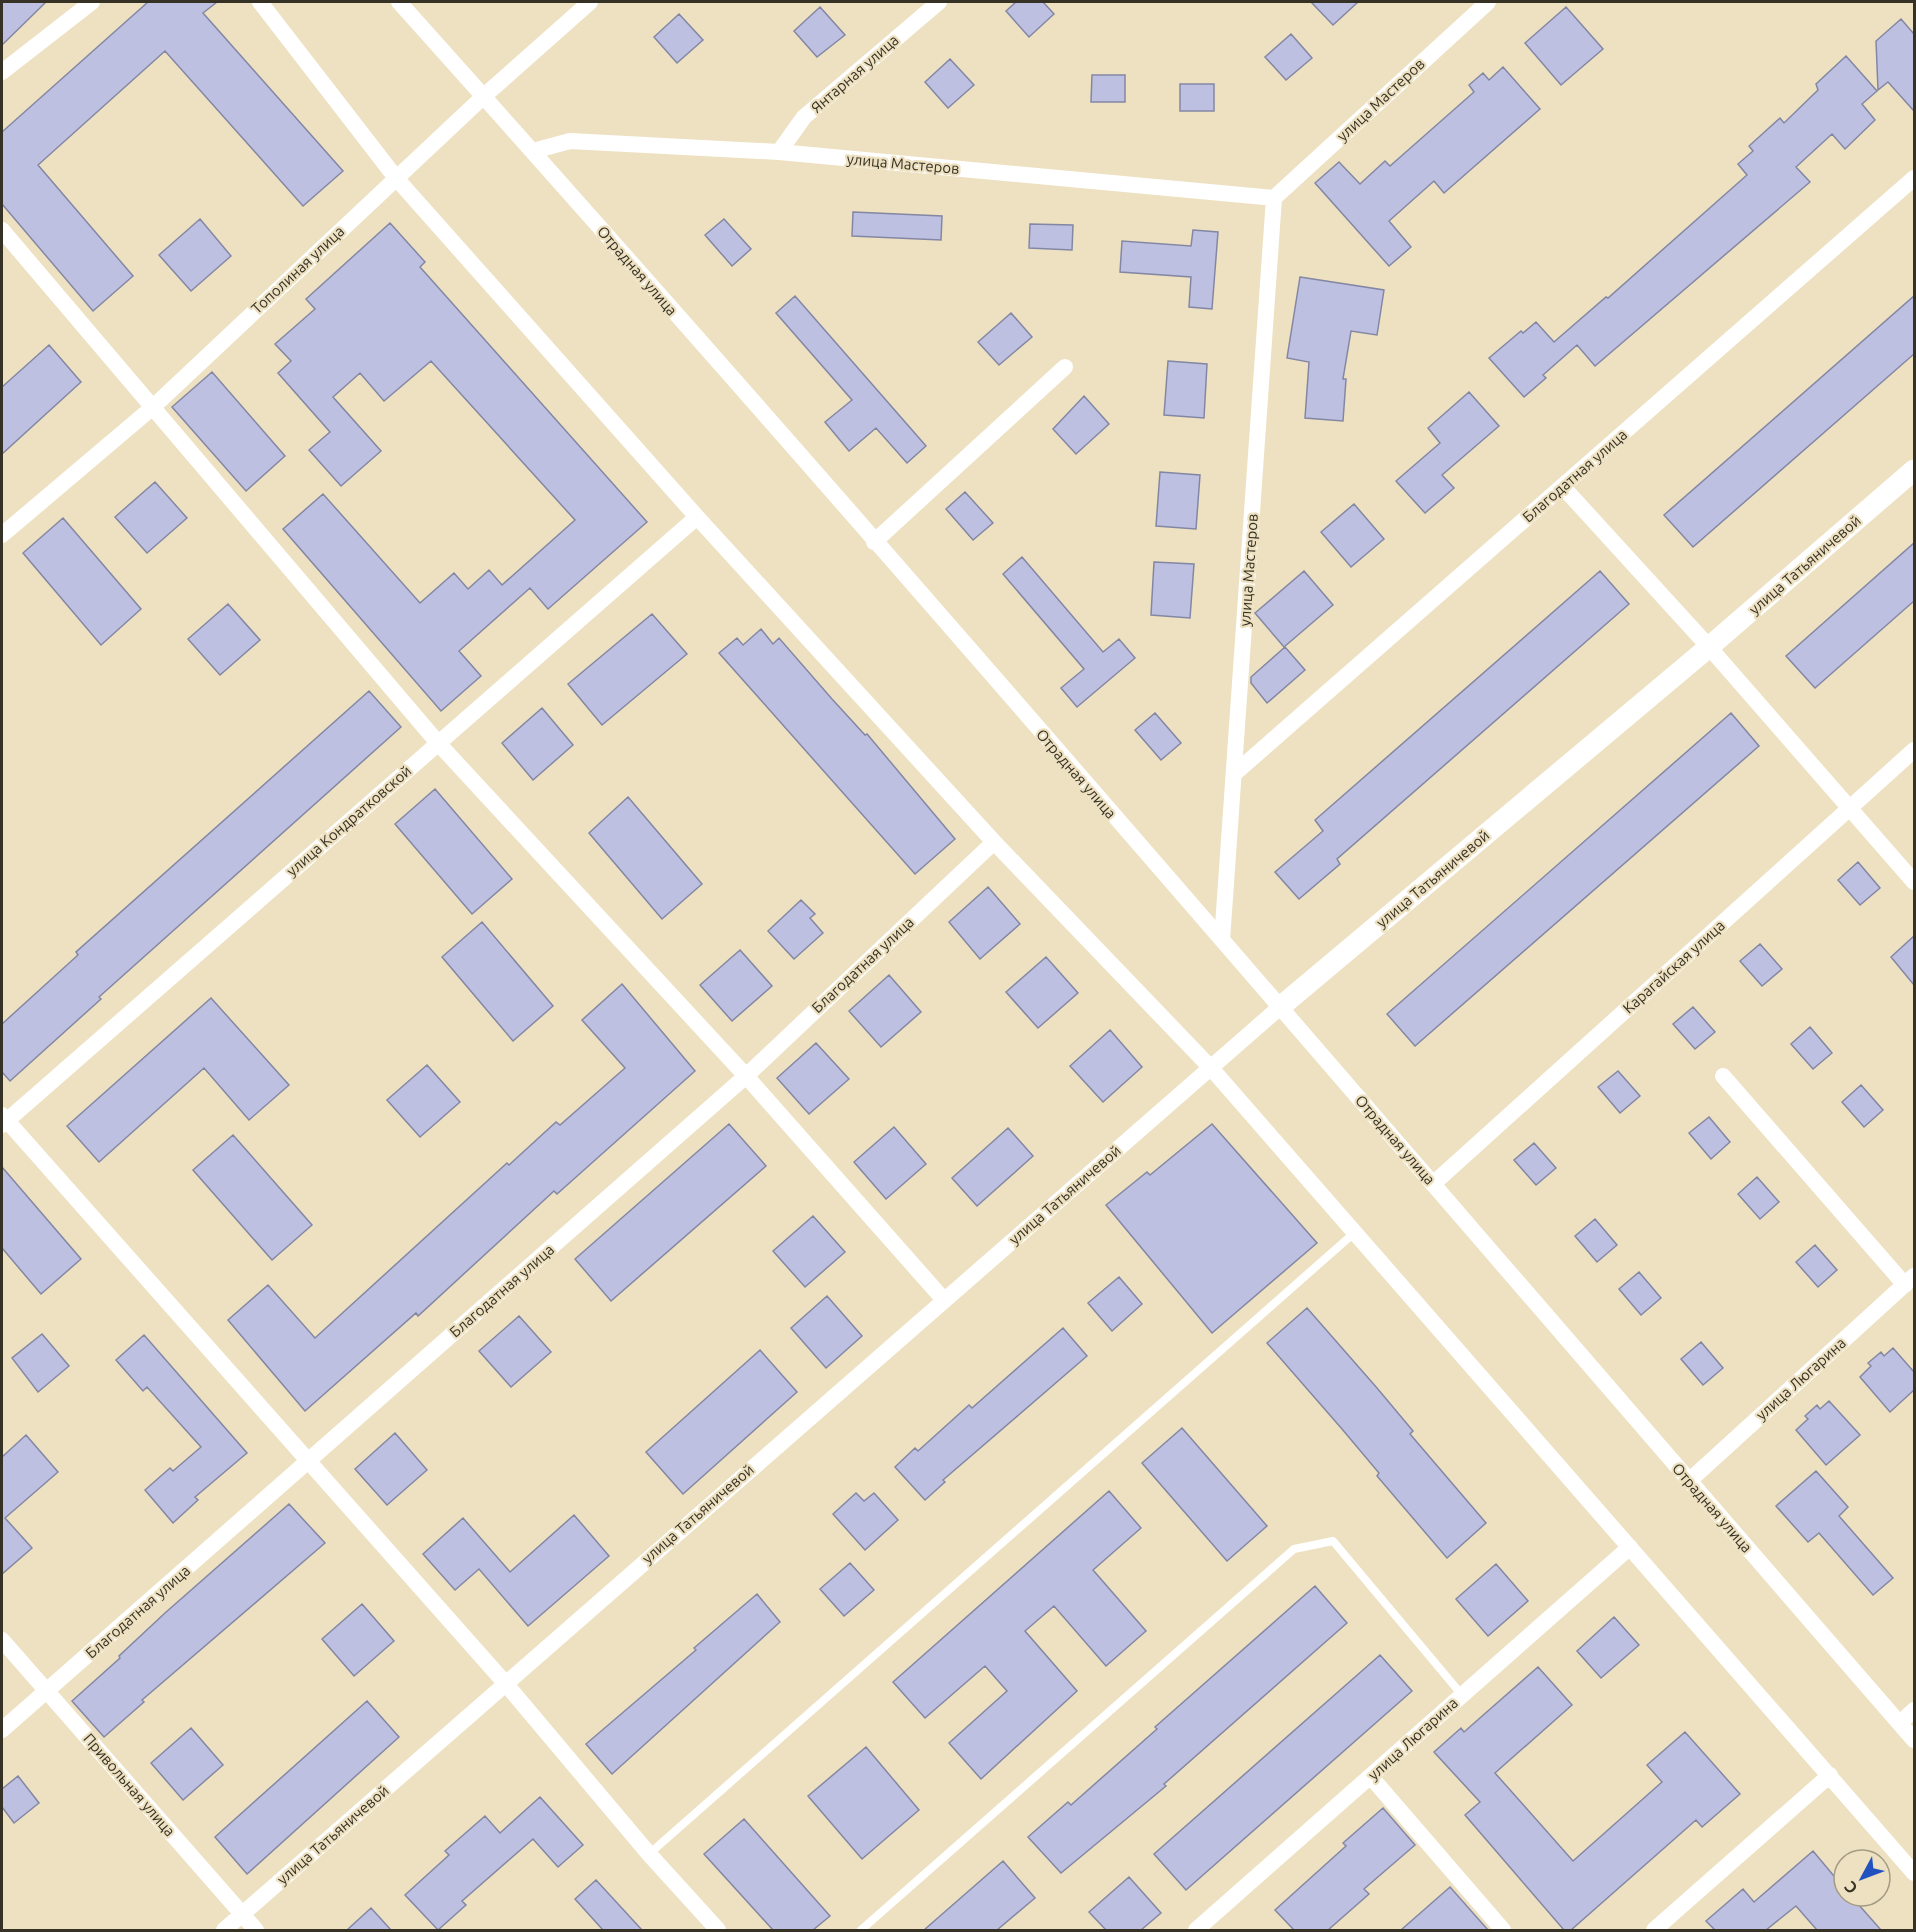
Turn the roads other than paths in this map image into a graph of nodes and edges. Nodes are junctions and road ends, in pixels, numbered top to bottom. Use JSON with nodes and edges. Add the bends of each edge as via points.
{"nodes":[{"id":1,"x":92,"y":2,"type":"edge"},
{"id":2,"x":260,"y":2,"type":"edge"},
{"id":3,"x":399,"y":2,"type":"edge"},
{"id":4,"x":590,"y":2,"type":"edge"},
{"id":5,"x":939,"y":2,"type":"edge"},
{"id":6,"x":1488,"y":2,"type":"edge"},
{"id":7,"x":2,"y":72,"type":"edge"},
{"id":8,"x":484,"y":96,"type":"junction"},
{"id":9,"x":533,"y":151,"type":"junction"},
{"id":10,"x":779,"y":152,"type":"junction"},
{"id":11,"x":396,"y":178,"type":"junction"},
{"id":12,"x":1914,"y":178,"type":"edge"},
{"id":13,"x":1274,"y":198,"type":"junction"},
{"id":14,"x":2,"y":230,"type":"edge"},
{"id":15,"x":1065,"y":367,"type":"dead end"},
{"id":16,"x":153,"y":407,"type":"junction"},
{"id":17,"x":1914,"y":470,"type":"edge"},
{"id":18,"x":1563,"y":487,"type":"junction"},
{"id":19,"x":698,"y":517,"type":"junction"},
{"id":20,"x":2,"y":534,"type":"edge"},
{"id":21,"x":874,"y":542,"type":"junction"},
{"id":22,"x":1710,"y":647,"type":"junction"},
{"id":23,"x":438,"y":743,"type":"junction"},
{"id":24,"x":1914,"y":750,"type":"edge"},
{"id":25,"x":1234,"y":774,"type":"junction"},
{"id":26,"x":1849,"y":809,"type":"junction"},
{"id":27,"x":994,"y":842,"type":"junction"},
{"id":28,"x":1914,"y":882,"type":"edge"},
{"id":29,"x":1221,"y":940,"type":"junction"},
{"id":30,"x":1279,"y":1008,"type":"junction"},
{"id":31,"x":1211,"y":1068,"type":"junction"},
{"id":32,"x":746,"y":1076,"type":"junction"},
{"id":33,"x":1723,"y":1076,"type":"dead end"},
{"id":34,"x":3,"y":1120,"type":"edge"},
{"id":35,"x":1433,"y":1184,"type":"junction"},
{"id":36,"x":1353,"y":1234,"type":"junction"},
{"id":37,"x":1910,"y":1281,"type":"edge"},
{"id":38,"x":944,"y":1300,"type":"junction"},
{"id":39,"x":308,"y":1463,"type":"junction"},
{"id":40,"x":1689,"y":1481,"type":"junction"},
{"id":41,"x":1630,"y":1547,"type":"junction"},
{"id":42,"x":2,"y":1640,"type":"edge"},
{"id":43,"x":505,"y":1683,"type":"junction"},
{"id":44,"x":48,"y":1691,"type":"junction"},
{"id":45,"x":1462,"y":1695,"type":"junction"},
{"id":46,"x":1914,"y":1710,"type":"edge"},
{"id":47,"x":1900,"y":1723,"type":"junction"},
{"id":48,"x":2,"y":1730,"type":"edge"},
{"id":49,"x":1914,"y":1740,"type":"edge"},
{"id":50,"x":1830,"y":1775,"type":"junction"},
{"id":51,"x":1371,"y":1777,"type":"junction"},
{"id":52,"x":648,"y":1854,"type":"junction"},
{"id":53,"x":1914,"y":1873,"type":"edge"},
{"id":54,"x":242,"y":1915,"type":"junction"},
{"id":55,"x":224,"y":1930,"type":"edge"},
{"id":56,"x":255,"y":1930,"type":"edge"},
{"id":57,"x":718,"y":1930,"type":"edge"},
{"id":58,"x":861,"y":1930,"type":"edge"},
{"id":59,"x":1196,"y":1930,"type":"edge"},
{"id":60,"x":1503,"y":1930,"type":"edge"},
{"id":61,"x":1654,"y":1930,"type":"edge"}],
"edges":[{"from":1,"to":7,"type":"street"},
{"from":2,"to":11,"type":"street"},
{"from":3,"to":8,"type":"street","name":"Отрадная улица"},
{"from":4,"to":8,"type":"street","name":"Тополиная улица"},
{"from":5,"to":10,"type":"street","name":"Янтарная улица","via":[[804,117]]},
{"from":6,"to":13,"type":"street","name":"улица Мастеров"},
{"from":8,"to":9,"type":"street","name":"Отрадная улица"},
{"from":8,"to":11,"type":"street","name":"Тополиная улица"},
{"from":9,"to":10,"type":"street","name":"улица Мастеров","via":[[570,141]]},
{"from":9,"to":21,"type":"street","name":"Отрадная улица"},
{"from":10,"to":13,"type":"street","name":"улица Мастеров"},
{"from":11,"to":16,"type":"street","name":"Тополиная улица"},
{"from":11,"to":19,"type":"street"},
{"from":12,"to":18,"type":"street","name":"Благодатная улица"},
{"from":13,"to":25,"type":"street","name":"улица Мастеров"},
{"from":14,"to":16,"type":"street"},
{"from":15,"to":21,"type":"street"},
{"from":16,"to":20,"type":"street","name":"Тополиная улица"},
{"from":16,"to":23,"type":"street"},
{"from":17,"to":22,"type":"street","name":"улица Татьяничевой"},
{"from":18,"to":22,"type":"street"},
{"from":18,"to":25,"type":"street","name":"Благодатная улица"},
{"from":19,"to":23,"type":"street","name":"улица Кондратковской"},
{"from":19,"to":27,"type":"street"},
{"from":21,"to":29,"type":"street","name":"Отрадная улица"},
{"from":22,"to":26,"type":"street"},
{"from":22,"to":30,"type":"street","name":"улица Татьяничевой"},
{"from":23,"to":32,"type":"street"},
{"from":23,"to":34,"type":"street","name":"улица Кондратковской"},
{"from":24,"to":26,"type":"street","name":"Карагайская улица"},
{"from":25,"to":29,"type":"street","name":"улица Мастеров"},
{"from":26,"to":28,"type":"street"},
{"from":26,"to":35,"type":"street","name":"Карагайская улица"},
{"from":27,"to":31,"type":"street"},
{"from":27,"to":32,"type":"street","name":"Благодатная улица"},
{"from":29,"to":30,"type":"street","name":"Отрадная улица"},
{"from":30,"to":31,"type":"street","name":"улица Татьяничевой"},
{"from":30,"to":35,"type":"street","name":"Отрадная улица"},
{"from":31,"to":36,"type":"street"},
{"from":31,"to":38,"type":"street","name":"улица Татьяничевой"},
{"from":32,"to":38,"type":"street"},
{"from":32,"to":39,"type":"street","name":"Благодатная улица"},
{"from":33,"to":37,"type":"street"},
{"from":34,"to":39,"type":"street"},
{"from":35,"to":40,"type":"street","name":"Отрадная улица"},
{"from":36,"to":41,"type":"street"},
{"from":36,"to":52,"type":"lane"},
{"from":37,"to":40,"type":"street","name":"улица Люгарина"},
{"from":38,"to":43,"type":"street","name":"улица Татьяничевой"},
{"from":39,"to":43,"type":"street"},
{"from":39,"to":44,"type":"street","name":"Благодатная улица"},
{"from":40,"to":47,"type":"street","name":"Отрадная улица"},
{"from":41,"to":45,"type":"street","name":"улица Люгарина"},
{"from":41,"to":50,"type":"street"},
{"from":42,"to":44,"type":"street","name":"Привольная улица"},
{"from":43,"to":52,"type":"street"},
{"from":43,"to":54,"type":"street","name":"улица Татьяничевой"},
{"from":44,"to":48,"type":"street","name":"Благодатная улица"},
{"from":44,"to":54,"type":"street","name":"Привольная улица"},
{"from":45,"to":51,"type":"street","name":"улица Люгарина"},
{"from":45,"to":58,"type":"lane","via":[[1333,1542],[1294,1549]]},
{"from":46,"to":47,"type":"street"},
{"from":47,"to":49,"type":"street","name":"Отрадная улица"},
{"from":50,"to":53,"type":"street"},
{"from":50,"to":61,"type":"street"},
{"from":51,"to":59,"type":"street","name":"улица Люгарина"},
{"from":51,"to":60,"type":"street"},
{"from":52,"to":57,"type":"street"},
{"from":54,"to":55,"type":"street","name":"улица Татьяничевой"},
{"from":54,"to":56,"type":"street","name":"Привольная улица"}]}
